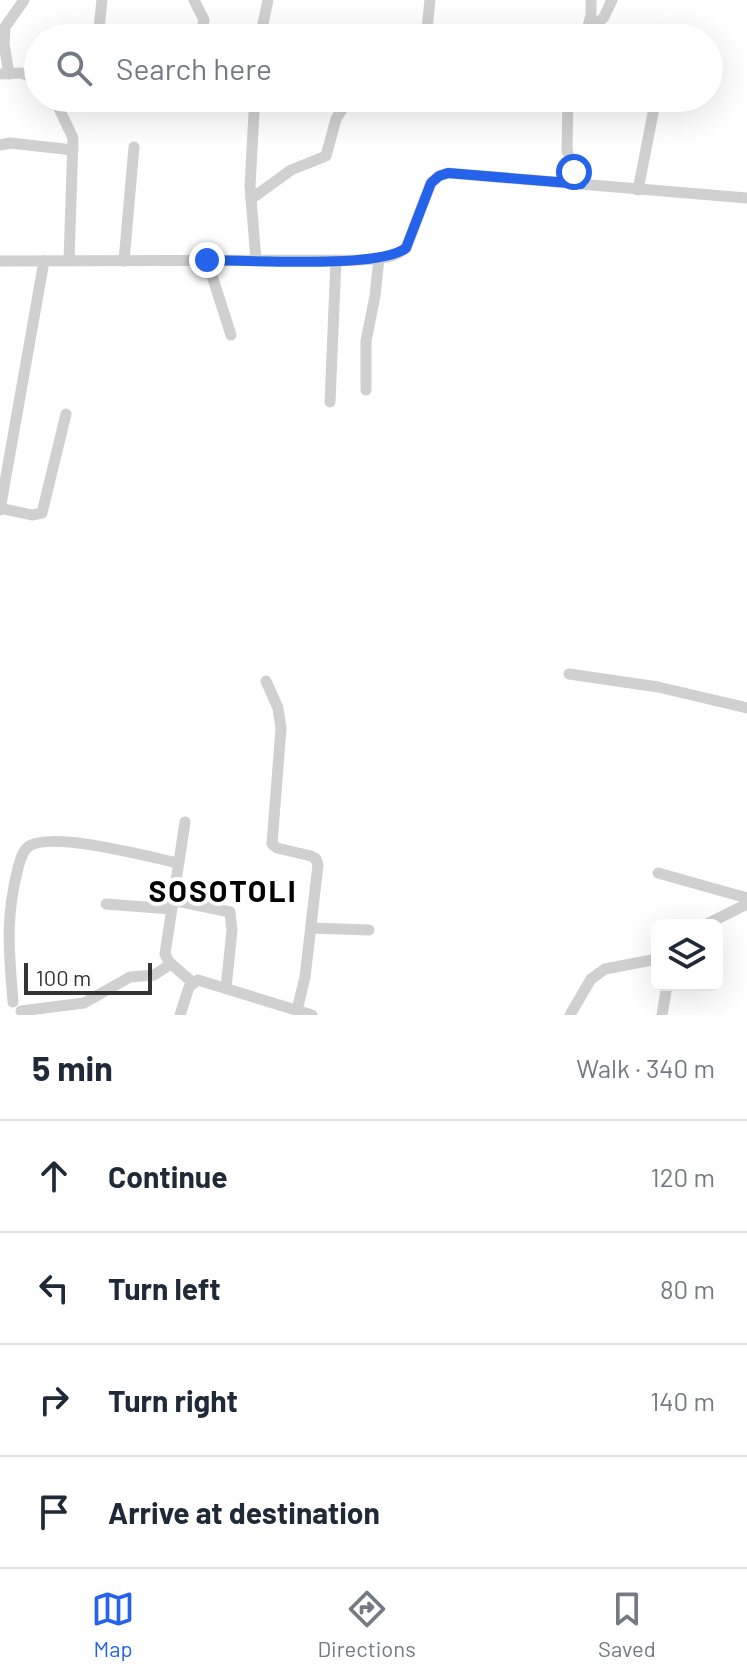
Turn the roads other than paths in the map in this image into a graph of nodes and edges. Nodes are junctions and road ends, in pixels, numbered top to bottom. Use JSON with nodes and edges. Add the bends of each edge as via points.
{"nodes":[{"id":1,"x":24,"y":0,"type":"edge"},
{"id":2,"x":102,"y":0,"type":"edge"},
{"id":3,"x":194,"y":0,"type":"edge"},
{"id":4,"x":268,"y":0,"type":"edge"},
{"id":5,"x":430,"y":0,"type":"edge"},
{"id":6,"x":591,"y":0,"type":"edge"},
{"id":7,"x":612,"y":0,"type":"edge"},
{"id":8,"x":99,"y":24,"type":"edge"},
{"id":9,"x":203,"y":24,"type":"edge"},
{"id":10,"x":263,"y":24,"type":"edge"},
{"id":11,"x":427,"y":24,"type":"edge"},
{"id":12,"x":588,"y":24,"type":"edge"},
{"id":13,"x":597,"y":24,"type":"edge"},
{"id":14,"x":4,"y":74,"type":"edge"},
{"id":15,"x":24,"y":74,"type":"edge"},
{"id":16,"x":62,"y":112,"type":"edge"},
{"id":17,"x":252,"y":112,"type":"edge"},
{"id":18,"x":340,"y":112,"type":"edge"},
{"id":19,"x":568,"y":112,"type":"edge"},
{"id":20,"x":653,"y":112,"type":"edge"},
{"id":21,"x":0,"y":145,"type":"edge"},
{"id":22,"x":134,"y":147,"type":"dead end"},
{"id":23,"x":73,"y":150,"type":"junction"},
{"id":24,"x":581,"y":184,"type":"junction"},
{"id":25,"x":638,"y":190,"type":"junction"},
{"id":26,"x":747,"y":198,"type":"edge"},
{"id":27,"x":251,"y":199,"type":"junction"},
{"id":28,"x":379,"y":258,"type":"junction"},
{"id":29,"x":207,"y":260,"type":"junction"},
{"id":30,"x":256,"y":260,"type":"junction"},
{"id":31,"x":336,"y":260,"type":"junction"},
{"id":32,"x":0,"y":261,"type":"edge"},
{"id":33,"x":44,"y":261,"type":"junction"},
{"id":34,"x":69,"y":261,"type":"junction"},
{"id":35,"x":124,"y":261,"type":"junction"},
{"id":36,"x":231,"y":335,"type":"dead end"},
{"id":37,"x":366,"y":390,"type":"dead end"},
{"id":38,"x":330,"y":402,"type":"dead end"},
{"id":39,"x":66,"y":414,"type":"dead end"},
{"id":40,"x":0,"y":509,"type":"edge"},
{"id":41,"x":569,"y":674,"type":"dead end"},
{"id":42,"x":266,"y":681,"type":"dead end"},
{"id":43,"x":747,"y":708,"type":"edge"},
{"id":44,"x":185,"y":822,"type":"dead end"},
{"id":45,"x":178,"y":863,"type":"junction"},
{"id":46,"x":658,"y":873,"type":"dead end"},
{"id":47,"x":747,"y":898,"type":"edge"},
{"id":48,"x":106,"y":904,"type":"dead end"},
{"id":49,"x":172,"y":904,"type":"junction"},
{"id":50,"x":747,"y":904,"type":"edge"},
{"id":51,"x":717,"y":919,"type":"edge"},
{"id":52,"x":311,"y":928,"type":"junction"},
{"id":53,"x":369,"y":930,"type":"dead end"},
{"id":54,"x":651,"y":961,"type":"edge"},
{"id":55,"x":171,"y":964,"type":"junction"},
{"id":56,"x":192,"y":982,"type":"junction"},
{"id":57,"x":226,"y":988,"type":"junction"},
{"id":58,"x":666,"y":991,"type":"edge"},
{"id":59,"x":14,"y":1007,"type":"edge"},
{"id":60,"x":297,"y":1010,"type":"junction"},
{"id":61,"x":180,"y":1015,"type":"edge"},
{"id":62,"x":312,"y":1015,"type":"edge"},
{"id":63,"x":570,"y":1015,"type":"edge"},
{"id":64,"x":662,"y":1015,"type":"edge"}],
"edges":[{"from":1,"to":14,"type":"street","via":[[5,27]]},
{"from":2,"to":8,"type":"street"},
{"from":3,"to":9,"type":"street"},
{"from":4,"to":10,"type":"street"},
{"from":5,"to":11,"type":"street"},
{"from":6,"to":12,"type":"street"},
{"from":7,"to":13,"type":"street"},
{"from":14,"to":15,"type":"street"},
{"from":16,"to":23,"type":"street","via":[[71,129]]},
{"from":17,"to":27,"type":"street"},
{"from":18,"to":27,"type":"street","via":[[326,156],[291,170]]},
{"from":19,"to":24,"type":"street","via":[[567,151]]},
{"from":20,"to":25,"type":"street"},
{"from":21,"to":23,"type":"street"},
{"from":22,"to":35,"type":"street"},
{"from":23,"to":34,"type":"street"},
{"from":24,"to":25,"type":"street"},
{"from":24,"to":28,"type":"street","via":[[439,176],[431,183],[406,248]]},
{"from":25,"to":26,"type":"street"},
{"from":27,"to":30,"type":"street"},
{"from":28,"to":31,"type":"street"},
{"from":28,"to":37,"type":"street","via":[[366,341]]},
{"from":29,"to":30,"type":"street"},
{"from":29,"to":35,"type":"street"},
{"from":29,"to":36,"type":"street"},
{"from":30,"to":31,"type":"street"},
{"from":31,"to":38,"type":"street"},
{"from":32,"to":33,"type":"street"},
{"from":33,"to":34,"type":"street"},
{"from":33,"to":40,"type":"street"},
{"from":34,"to":35,"type":"street"},
{"from":39,"to":40,"type":"street","via":[[42,513]]},
{"from":41,"to":43,"type":"street"},
{"from":42,"to":52,"type":"street","via":[[281,728],[272,844],[316,859]]},
{"from":44,"to":45,"type":"street"},
{"from":45,"to":49,"type":"street"},
{"from":45,"to":59,"type":"street","via":[[78,843],[29,846],[21,857],[7,923]]},
{"from":46,"to":47,"type":"street"},
{"from":48,"to":49,"type":"street"},
{"from":49,"to":55,"type":"street","via":[[165,946]]},
{"from":49,"to":57,"type":"street","via":[[230,912]]},
{"from":50,"to":51,"type":"street"},
{"from":52,"to":53,"type":"street"},
{"from":52,"to":60,"type":"street"},
{"from":54,"to":63,"type":"street","via":[[605,969],[591,979]]},
{"from":55,"to":56,"type":"street"},
{"from":55,"to":59,"type":"street","via":[[154,975],[130,977],[84,1003]]},
{"from":56,"to":57,"type":"street","via":[[204,980]]},
{"from":56,"to":61,"type":"street"},
{"from":57,"to":60,"type":"street"},
{"from":58,"to":64,"type":"street"},
{"from":60,"to":62,"type":"street"}]}
